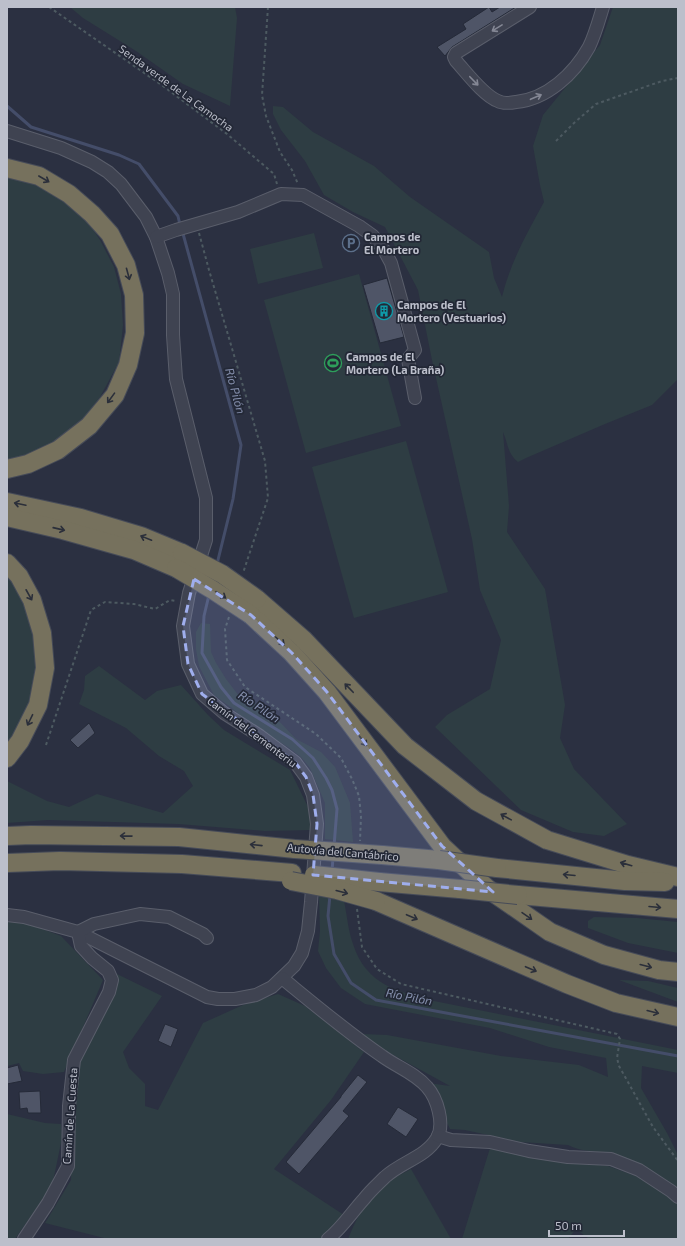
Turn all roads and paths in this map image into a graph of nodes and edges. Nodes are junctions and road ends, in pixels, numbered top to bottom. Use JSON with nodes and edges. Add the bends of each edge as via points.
{"nodes":[{"id":1,"x":49,"y":7,"type":"edge"},
{"id":2,"x":268,"y":7,"type":"edge"},
{"id":3,"x":530,"y":7,"type":"edge"},
{"id":4,"x":603,"y":7,"type":"edge"},
{"id":5,"x":678,"y":78,"type":"edge"},
{"id":6,"x":7,"y":131,"type":"edge"},
{"id":7,"x":556,"y":141,"type":"dead end"},
{"id":8,"x":7,"y":168,"type":"edge"},
{"id":9,"x":281,"y":194,"type":"junction"},
{"id":10,"x":303,"y":195,"type":"junction"},
{"id":11,"x":156,"y":237,"type":"junction"},
{"id":12,"x":415,"y":398,"type":"dead end"},
{"id":13,"x":7,"y":469,"type":"edge"},
{"id":14,"x":7,"y":502,"type":"edge"},
{"id":15,"x":7,"y":517,"type":"edge"},
{"id":16,"x":179,"y":560,"type":"junction"},
{"id":17,"x":7,"y":563,"type":"edge"},
{"id":18,"x":187,"y":603,"type":"junction"},
{"id":19,"x":254,"y":607,"type":"junction"},
{"id":20,"x":46,"y":745,"type":"dead end"},
{"id":21,"x":7,"y":758,"type":"edge"},
{"id":22,"x":7,"y":836,"type":"edge"},
{"id":23,"x":7,"y":863,"type":"edge"},
{"id":24,"x":291,"y":877,"type":"junction"},
{"id":25,"x":678,"y":877,"type":"edge"},
{"id":26,"x":678,"y":883,"type":"edge"},
{"id":27,"x":678,"y":910,"type":"edge"},
{"id":28,"x":7,"y":915,"type":"edge"},
{"id":29,"x":78,"y":932,"type":"junction"},
{"id":30,"x":207,"y":938,"type":"dead end"},
{"id":31,"x":678,"y":972,"type":"edge"},
{"id":32,"x":282,"y":978,"type":"junction"},
{"id":33,"x":678,"y":1017,"type":"edge"},
{"id":34,"x":620,"y":1039,"type":"dead end"},
{"id":35,"x":438,"y":1136,"type":"junction"},
{"id":36,"x":678,"y":1161,"type":"edge"},
{"id":37,"x":678,"y":1197,"type":"edge"},
{"id":38,"x":24,"y":1239,"type":"edge"},
{"id":39,"x":328,"y":1239,"type":"edge"}],
"edges":[{"from":1,"to":9,"type":"path","name":"Senda verde de La Camocha","via":[[164,86],[227,134],[274,174]]},
{"from":2,"to":10,"type":"path","via":[[263,102],[280,152],[292,170]]},
{"from":3,"to":4,"type":"street","one_way":true,"via":[[456,53],[454,57],[488,95],[498,102],[510,103],[531,99],[564,79],[588,49]]},
{"from":5,"to":7,"type":"path","via":[[596,104]]},
{"from":6,"to":11,"type":"street","name":"Camín del Cementeriu","via":[[61,148],[108,172],[121,184],[146,217]]},
{"from":8,"to":13,"type":"highway","one_way":true,"via":[[39,176],[69,194],[110,234],[126,266],[134,295],[135,333],[128,365],[114,395],[89,426],[58,450],[28,464]]},
{"from":9,"to":10,"type":"street"},
{"from":9,"to":11,"type":"street","via":[[238,212]]},
{"from":10,"to":12,"type":"street","via":[[359,226],[373,236],[384,250],[391,263],[415,350],[408,359]]},
{"from":11,"to":18,"type":"street","name":"Camín del Cementeriu","via":[[173,294],[176,380],[206,498],[206,540]]},
{"from":16,"to":14,"type":"highway","one_way":true,"via":[[141,536],[81,518]]},
{"from":15,"to":16,"type":"highway","one_way":true},
{"from":16,"to":19,"type":"highway","bridge":true,"via":[[213,590]]},
{"from":17,"to":21,"type":"highway","one_way":true,"via":[[32,600],[42,633],[45,668],[38,705],[20,741]]},
{"from":18,"to":20,"type":"path","via":[[170,600],[155,609],[134,604],[105,602],[91,610]]},
{"from":18,"to":32,"type":"street","name":"Camín del Cementeriu","via":[[183,626],[188,664],[202,694],[224,713],[295,762],[306,777],[313,795],[316,824],[308,931],[302,953]]},
{"from":25,"to":19,"type":"highway","one_way":true,"via":[[628,865],[547,840],[476,801],[406,746],[302,638]]},
{"from":19,"to":31,"type":"highway","one_way":true,"via":[[327,692],[442,846],[488,889],[550,932],[604,955],[659,970]]},
{"from":26,"to":22,"type":"highway","name":"Autovía del Cantábrico","one_way":true,"bridge":true,"via":[[179,837]]},
{"from":23,"to":24,"type":"highway","via":[[60,861],[182,864]]},
{"from":24,"to":27,"type":"highway","one_way":true,"bridge":true,"via":[[378,882]]},
{"from":24,"to":33,"type":"highway","one_way":true,"bridge":true,"via":[[376,901],[567,984],[616,1002]]},
{"from":28,"to":29,"type":"street","name":"Camín del Cementeriu","via":[[24,917]]},
{"from":29,"to":30,"type":"street","via":[[118,917],[140,914],[169,916]]},
{"from":29,"to":32,"type":"street","name":"Camín del Cementeriu","via":[[207,997],[218,1000],[235,1000],[256,995],[272,987]]},
{"from":29,"to":38,"type":"street","name":"Camín de La Cuesta","via":[[81,946],[108,971],[112,980],[109,992],[74,1060],[68,1166]]},
{"from":32,"to":35,"type":"street","via":[[340,1026],[415,1076],[427,1087],[436,1101],[441,1118]]},
{"from":34,"to":36,"type":"path","via":[[617,1058],[620,1066],[653,1127]]},
{"from":35,"to":37,"type":"street","via":[[451,1140],[490,1142],[568,1158],[611,1159],[639,1170]]},
{"from":35,"to":39,"type":"street","via":[[428,1150],[387,1176]]}]}
